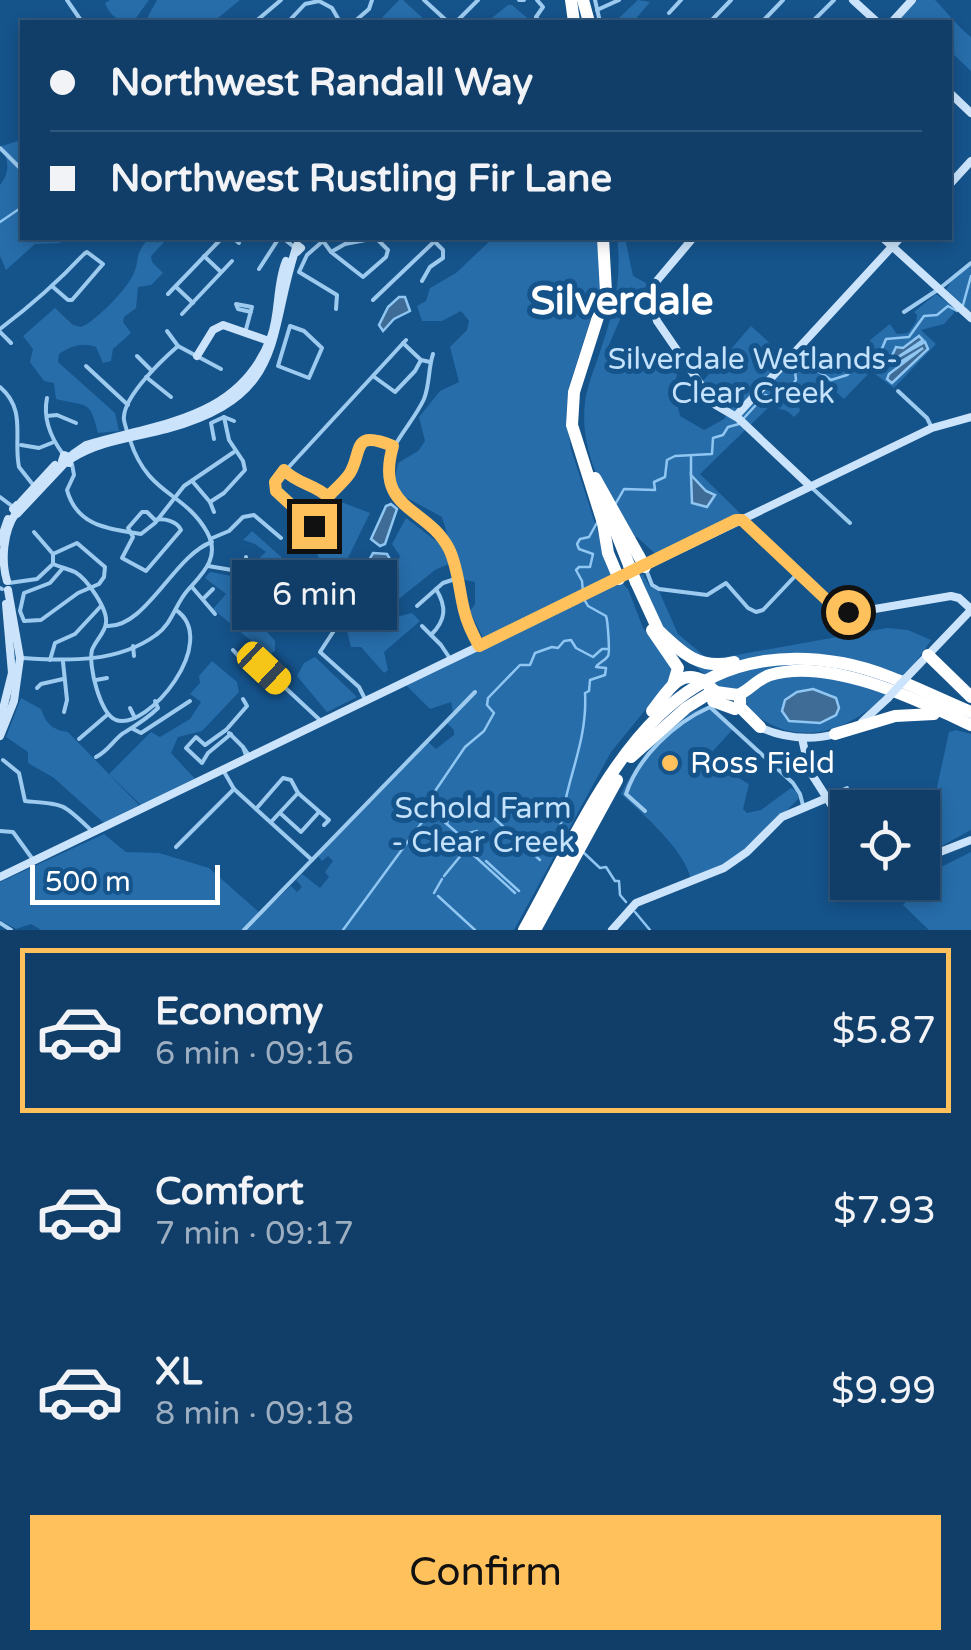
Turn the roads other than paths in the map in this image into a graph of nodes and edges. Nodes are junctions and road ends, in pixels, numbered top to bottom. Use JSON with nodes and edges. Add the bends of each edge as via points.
{"nodes":[{"id":1,"x":66,"y":0,"type":"edge"},
{"id":2,"x":281,"y":0,"type":"edge"},
{"id":3,"x":372,"y":0,"type":"edge"},
{"id":4,"x":424,"y":0,"type":"edge"},
{"id":5,"x":478,"y":0,"type":"edge"},
{"id":6,"x":537,"y":0,"type":"edge"},
{"id":7,"x":595,"y":0,"type":"edge"},
{"id":8,"x":619,"y":0,"type":"edge"},
{"id":9,"x":681,"y":0,"type":"edge"},
{"id":10,"x":731,"y":0,"type":"edge"},
{"id":11,"x":783,"y":0,"type":"edge"},
{"id":12,"x":834,"y":0,"type":"edge"},
{"id":13,"x":853,"y":0,"type":"edge"},
{"id":14,"x":912,"y":0,"type":"edge"},
{"id":15,"x":322,"y":1,"type":"edge"},
{"id":16,"x":597,"y":10,"type":"junction"},
{"id":17,"x":668,"y":14,"type":"dead end"},
{"id":18,"x":81,"y":20,"type":"edge"},
{"id":19,"x":256,"y":20,"type":"edge"},
{"id":20,"x":290,"y":20,"type":"edge"},
{"id":21,"x":339,"y":20,"type":"edge"},
{"id":22,"x":357,"y":20,"type":"edge"},
{"id":23,"x":446,"y":20,"type":"edge"},
{"id":24,"x":458,"y":20,"type":"edge"},
{"id":25,"x":538,"y":20,"type":"edge"},
{"id":26,"x":600,"y":20,"type":"edge"},
{"id":27,"x":712,"y":20,"type":"edge"},
{"id":28,"x":764,"y":20,"type":"edge"},
{"id":29,"x":814,"y":20,"type":"edge"},
{"id":30,"x":875,"y":20,"type":"edge"},
{"id":31,"x":894,"y":20,"type":"edge"},
{"id":32,"x":952,"y":95,"type":"edge"},
{"id":33,"x":971,"y":113,"type":"edge"},
{"id":34,"x":0,"y":148,"type":"edge"},
{"id":35,"x":971,"y":161,"type":"edge"},
{"id":36,"x":20,"y":168,"type":"edge"},
{"id":37,"x":952,"y":182,"type":"edge"},
{"id":38,"x":220,"y":240,"type":"edge"},
{"id":39,"x":236,"y":240,"type":"edge"},
{"id":40,"x":280,"y":240,"type":"edge"},
{"id":41,"x":366,"y":240,"type":"edge"},
{"id":42,"x":378,"y":240,"type":"edge"},
{"id":43,"x":437,"y":240,"type":"edge"},
{"id":44,"x":604,"y":240,"type":"edge"},
{"id":45,"x":612,"y":240,"type":"edge"},
{"id":46,"x":690,"y":240,"type":"edge"},
{"id":47,"x":885,"y":240,"type":"edge"},
{"id":48,"x":898,"y":240,"type":"edge"},
{"id":49,"x":238,"y":242,"type":"dead end"},
{"id":50,"x":892,"y":246,"type":"junction"},
{"id":51,"x":300,"y":247,"type":"edge"},
{"id":52,"x":331,"y":252,"type":"junction"},
{"id":53,"x":204,"y":256,"type":"junction"},
{"id":54,"x":232,"y":261,"type":"dead end"},
{"id":55,"x":971,"y":263,"type":"edge"},
{"id":56,"x":258,"y":269,"type":"dead end"},
{"id":57,"x":221,"y":272,"type":"junction"},
{"id":58,"x":422,"y":281,"type":"dead end"},
{"id":59,"x":176,"y":286,"type":"junction"},
{"id":60,"x":54,"y":287,"type":"junction"},
{"id":61,"x":939,"y":290,"type":"junction"},
{"id":62,"x":168,"y":294,"type":"dead end"},
{"id":63,"x":373,"y":300,"type":"dead end"},
{"id":64,"x":192,"y":302,"type":"junction"},
{"id":65,"x":336,"y":309,"type":"dead end"},
{"id":66,"x":251,"y":312,"type":"dead end"},
{"id":67,"x":904,"y":312,"type":"dead end"},
{"id":68,"x":182,"y":314,"type":"dead end"},
{"id":69,"x":971,"y":318,"type":"edge"},
{"id":70,"x":0,"y":331,"type":"edge"},
{"id":71,"x":167,"y":331,"type":"dead end"},
{"id":72,"x":245,"y":333,"type":"junction"},
{"id":73,"x":12,"y":343,"type":"dead end"},
{"id":74,"x":275,"y":343,"type":"junction"},
{"id":75,"x":178,"y":346,"type":"junction"},
{"id":76,"x":433,"y":354,"type":"dead end"},
{"id":77,"x":137,"y":356,"type":"dead end"},
{"id":78,"x":197,"y":356,"type":"junction"},
{"id":79,"x":422,"y":360,"type":"junction"},
{"id":80,"x":430,"y":362,"type":"junction"},
{"id":81,"x":86,"y":366,"type":"dead end"},
{"id":82,"x":220,"y":369,"type":"dead end"},
{"id":83,"x":152,"y":371,"type":"junction"},
{"id":84,"x":373,"y":376,"type":"junction"},
{"id":85,"x":146,"y":377,"type":"junction"},
{"id":86,"x":0,"y":387,"type":"edge"},
{"id":87,"x":898,"y":390,"type":"dead end"},
{"id":88,"x":171,"y":397,"type":"dead end"},
{"id":89,"x":47,"y":398,"type":"dead end"},
{"id":90,"x":128,"y":405,"type":"junction"},
{"id":91,"x":47,"y":416,"type":"junction"},
{"id":92,"x":224,"y":417,"type":"junction"},
{"id":93,"x":971,"y":417,"type":"edge"},
{"id":94,"x":740,"y":420,"type":"junction"},
{"id":95,"x":234,"y":421,"type":"dead end"},
{"id":96,"x":76,"y":423,"type":"dead end"},
{"id":97,"x":932,"y":428,"type":"junction"},
{"id":98,"x":129,"y":435,"type":"junction"},
{"id":99,"x":214,"y":440,"type":"dead end"},
{"id":100,"x":54,"y":442,"type":"junction"},
{"id":101,"x":19,"y":444,"type":"junction"},
{"id":102,"x":393,"y":446,"type":"junction"},
{"id":103,"x":234,"y":452,"type":"junction"},
{"id":104,"x":66,"y":460,"type":"junction"},
{"id":105,"x":284,"y":470,"type":"junction"},
{"id":106,"x":589,"y":472,"type":"junction"},
{"id":107,"x":800,"y":476,"type":"junction"},
{"id":108,"x":192,"y":480,"type":"junction"},
{"id":109,"x":34,"y":486,"type":"junction"},
{"id":110,"x":810,"y":486,"type":"junction"},
{"id":111,"x":797,"y":492,"type":"junction"},
{"id":112,"x":200,"y":493,"type":"junction"},
{"id":113,"x":0,"y":497,"type":"edge"},
{"id":114,"x":194,"y":497,"type":"dead end"},
{"id":115,"x":174,"y":499,"type":"junction"},
{"id":116,"x":210,"y":502,"type":"junction"},
{"id":117,"x":15,"y":509,"type":"junction"},
{"id":118,"x":758,"y":511,"type":"junction"},
{"id":119,"x":214,"y":512,"type":"dead end"},
{"id":120,"x":158,"y":519,"type":"junction"},
{"id":121,"x":742,"y":520,"type":"junction"},
{"id":122,"x":850,"y":523,"type":"dead end"},
{"id":123,"x":317,"y":527,"type":"dead end"},
{"id":124,"x":34,"y":532,"type":"dead end"},
{"id":125,"x":130,"y":532,"type":"junction"},
{"id":126,"x":758,"y":536,"type":"junction"},
{"id":127,"x":281,"y":538,"type":"dead end"},
{"id":128,"x":211,"y":541,"type":"junction"},
{"id":129,"x":0,"y":542,"type":"edge"},
{"id":130,"x":53,"y":554,"type":"junction"},
{"id":131,"x":246,"y":557,"type":"dead end"},
{"id":132,"x":54,"y":564,"type":"junction"},
{"id":133,"x":208,"y":566,"type":"junction"},
{"id":134,"x":645,"y":567,"type":"junction"},
{"id":135,"x":63,"y":568,"type":"junction"},
{"id":136,"x":0,"y":570,"type":"edge"},
{"id":137,"x":248,"y":570,"type":"junction"},
{"id":138,"x":798,"y":573,"type":"junction"},
{"id":139,"x":458,"y":578,"type":"junction"},
{"id":140,"x":619,"y":579,"type":"junction"},
{"id":141,"x":251,"y":582,"type":"dead end"},
{"id":142,"x":5,"y":586,"type":"edge"},
{"id":143,"x":192,"y":587,"type":"junction"},
{"id":144,"x":89,"y":588,"type":"junction"},
{"id":145,"x":213,"y":588,"type":"dead end"},
{"id":146,"x":436,"y":589,"type":"junction"},
{"id":147,"x":470,"y":595,"type":"dead end"},
{"id":148,"x":308,"y":596,"type":"dead end"},
{"id":149,"x":461,"y":596,"type":"junction"},
{"id":150,"x":204,"y":598,"type":"junction"},
{"id":151,"x":934,"y":598,"type":"junction"},
{"id":152,"x":646,"y":604,"type":"junction"},
{"id":153,"x":101,"y":606,"type":"junction"},
{"id":154,"x":417,"y":606,"type":"dead end"},
{"id":155,"x":176,"y":610,"type":"junction"},
{"id":156,"x":971,"y":610,"type":"edge"},
{"id":157,"x":215,"y":614,"type":"dead end"},
{"id":158,"x":960,"y":622,"type":"junction"},
{"id":159,"x":106,"y":626,"type":"junction"},
{"id":160,"x":422,"y":626,"type":"dead end"},
{"id":161,"x":656,"y":628,"type":"junction"},
{"id":162,"x":431,"y":635,"type":"junction"},
{"id":163,"x":132,"y":646,"type":"junction"},
{"id":164,"x":479,"y":646,"type":"junction"},
{"id":165,"x":232,"y":650,"type":"dead end"},
{"id":166,"x":928,"y":655,"type":"junction"},
{"id":167,"x":134,"y":656,"type":"dead end"},
{"id":168,"x":16,"y":657,"type":"junction"},
{"id":169,"x":92,"y":659,"type":"junction"},
{"id":170,"x":50,"y":660,"type":"junction"},
{"id":171,"x":451,"y":660,"type":"junction"},
{"id":172,"x":63,"y":662,"type":"junction"},
{"id":173,"x":886,"y":677,"type":"junction"},
{"id":174,"x":107,"y":678,"type":"dead end"},
{"id":175,"x":62,"y":679,"type":"junction"},
{"id":176,"x":96,"y":680,"type":"junction"},
{"id":177,"x":159,"y":683,"type":"dead end"},
{"id":178,"x":704,"y":684,"type":"junction"},
{"id":179,"x":672,"y":687,"type":"junction"},
{"id":180,"x":36,"y":688,"type":"dead end"},
{"id":181,"x":166,"y":689,"type":"junction"},
{"id":182,"x":474,"y":692,"type":"dead end"},
{"id":183,"x":744,"y":693,"type":"junction"},
{"id":184,"x":971,"y":697,"type":"edge"},
{"id":185,"x":243,"y":699,"type":"dead end"},
{"id":186,"x":190,"y":700,"type":"dead end"},
{"id":187,"x":155,"y":701,"type":"junction"},
{"id":188,"x":366,"y":701,"type":"junction"},
{"id":189,"x":130,"y":708,"type":"dead end"},
{"id":190,"x":736,"y":710,"type":"junction"},
{"id":191,"x":64,"y":712,"type":"dead end"},
{"id":192,"x":971,"y":712,"type":"edge"},
{"id":193,"x":107,"y":715,"type":"junction"},
{"id":194,"x":135,"y":718,"type":"junction"},
{"id":195,"x":0,"y":722,"type":"edge"},
{"id":196,"x":322,"y":722,"type":"junction"},
{"id":197,"x":671,"y":722,"type":"junction"},
{"id":198,"x":971,"y":724,"type":"edge"},
{"id":199,"x":760,"y":727,"type":"junction"},
{"id":200,"x":133,"y":729,"type":"junction"},
{"id":201,"x":228,"y":732,"type":"junction"},
{"id":202,"x":0,"y":736,"type":"edge"},
{"id":203,"x":830,"y":736,"type":"junction"},
{"id":204,"x":802,"y":738,"type":"junction"},
{"id":205,"x":79,"y":739,"type":"dead end"},
{"id":206,"x":630,"y":753,"type":"junction"},
{"id":207,"x":804,"y":754,"type":"junction"},
{"id":208,"x":96,"y":757,"type":"dead end"},
{"id":209,"x":248,"y":758,"type":"junction"},
{"id":210,"x":3,"y":760,"type":"dead end"},
{"id":211,"x":223,"y":770,"type":"junction"},
{"id":212,"x":847,"y":788,"type":"dead end"},
{"id":213,"x":234,"y":789,"type":"junction"},
{"id":214,"x":298,"y":793,"type":"junction"},
{"id":215,"x":827,"y":798,"type":"junction"},
{"id":216,"x":830,"y":802,"type":"edge"},
{"id":217,"x":256,"y":808,"type":"junction"},
{"id":218,"x":804,"y":809,"type":"junction"},
{"id":219,"x":645,"y":811,"type":"dead end"},
{"id":220,"x":280,"y":812,"type":"junction"},
{"id":221,"x":320,"y":812,"type":"junction"},
{"id":222,"x":271,"y":822,"type":"junction"},
{"id":223,"x":324,"y":825,"type":"dead end"},
{"id":224,"x":0,"y":832,"type":"edge"},
{"id":225,"x":94,"y":832,"type":"junction"},
{"id":226,"x":971,"y":842,"type":"edge"},
{"id":227,"x":176,"y":847,"type":"dead end"},
{"id":228,"x":940,"y":854,"type":"edge"},
{"id":229,"x":312,"y":860,"type":"junction"},
{"id":230,"x":34,"y":861,"type":"junction"},
{"id":231,"x":0,"y":877,"type":"edge"},
{"id":232,"x":0,"y":923,"type":"edge"},
{"id":233,"x":11,"y":930,"type":"edge"},
{"id":234,"x":244,"y":930,"type":"edge"},
{"id":235,"x":524,"y":930,"type":"edge"},
{"id":236,"x":535,"y":930,"type":"edge"},
{"id":237,"x":612,"y":930,"type":"edge"}],
"edges":[{"from":1,"to":18,"type":"street"},
{"from":2,"to":19,"type":"street"},
{"from":3,"to":22,"type":"street"},
{"from":4,"to":23,"type":"street"},
{"from":5,"to":24,"type":"street"},
{"from":6,"to":25,"type":"street","via":[[543,7]]},
{"from":7,"to":16,"type":"street"},
{"from":8,"to":16,"type":"street"},
{"from":9,"to":17,"type":"street"},
{"from":10,"to":27,"type":"street"},
{"from":11,"to":28,"type":"street"},
{"from":12,"to":29,"type":"street"},
{"from":13,"to":30,"type":"main road"},
{"from":14,"to":31,"type":"main road"},
{"from":15,"to":20,"type":"street","via":[[305,4]]},
{"from":15,"to":21,"type":"street"},
{"from":16,"to":26,"type":"street"},
{"from":32,"to":33,"type":"main road"},
{"from":34,"to":36,"type":"street"},
{"from":35,"to":37,"type":"main road"},
{"from":38,"to":53,"type":"street"},
{"from":39,"to":49,"type":"street"},
{"from":40,"to":56,"type":"street"},
{"from":41,"to":52,"type":"street"},
{"from":42,"to":52,"type":"street","via":[[386,257],[363,276]]},
{"from":43,"to":58,"type":"street","via":[[443,258]]},
{"from":43,"to":63,"type":"street"},
{"from":44,"to":106,"type":"highway","via":[[606,292],[572,404],[574,437]]},
{"from":45,"to":106,"type":"highway","via":[[614,290],[578,410]]},
{"from":46,"to":94,"type":"main road","via":[[656,280],[654,312],[711,401]]},
{"from":47,"to":50,"type":"main road"},
{"from":48,"to":50,"type":"main road"},
{"from":50,"to":61,"type":"main road"},
{"from":50,"to":94,"type":"main road"},
{"from":51,"to":52,"type":"street","via":[[323,240]]},
{"from":51,"to":65,"type":"street","via":[[298,272],[337,295]]},
{"from":51,"to":74,"type":"main road","via":[[282,270]]},
{"from":53,"to":57,"type":"street"},
{"from":53,"to":59,"type":"street"},
{"from":54,"to":57,"type":"street"},
{"from":55,"to":61,"type":"street"},
{"from":57,"to":64,"type":"street"},
{"from":59,"to":62,"type":"street"},
{"from":59,"to":64,"type":"street"},
{"from":60,"to":60,"type":"street","via":[[87,252],[103,264],[72,300]]},
{"from":60,"to":70,"type":"street"},
{"from":61,"to":67,"type":"street"},
{"from":61,"to":69,"type":"main road"},
{"from":64,"to":68,"type":"street"},
{"from":66,"to":72,"type":"street"},
{"from":70,"to":73,"type":"street"},
{"from":71,"to":75,"type":"street"},
{"from":72,"to":74,"type":"main road"},
{"from":72,"to":78,"type":"main road","via":[[215,328]]},
{"from":74,"to":74,"type":"street","via":[[290,326],[304,331],[322,348],[314,374],[278,366]]},
{"from":74,"to":98,"type":"main road","via":[[220,403]]},
{"from":75,"to":78,"type":"street"},
{"from":75,"to":83,"type":"street"},
{"from":76,"to":80,"type":"street"},
{"from":77,"to":83,"type":"street"},
{"from":78,"to":82,"type":"street"},
{"from":79,"to":80,"type":"street"},
{"from":79,"to":84,"type":"street","via":[[394,392]]},
{"from":79,"to":84,"type":"street","via":[[405,341]]},
{"from":80,"to":102,"type":"street","via":[[424,398]]},
{"from":81,"to":90,"type":"street"},
{"from":83,"to":85,"type":"street"},
{"from":84,"to":105,"type":"street"},
{"from":85,"to":88,"type":"street"},
{"from":85,"to":90,"type":"street"},
{"from":86,"to":101,"type":"street","via":[[15,406]]},
{"from":87,"to":97,"type":"street"},
{"from":89,"to":91,"type":"street"},
{"from":90,"to":98,"type":"street"},
{"from":91,"to":96,"type":"street"},
{"from":91,"to":100,"type":"street"},
{"from":92,"to":95,"type":"street"},
{"from":92,"to":99,"type":"street","via":[[211,423]]},
{"from":92,"to":103,"type":"street"},
{"from":93,"to":97,"type":"main road"},
{"from":94,"to":107,"type":"main road"},
{"from":97,"to":110,"type":"main road"},
{"from":98,"to":104,"type":"main road"},
{"from":98,"to":115,"type":"street","via":[[148,478]]},
{"from":100,"to":101,"type":"street","via":[[39,448]]},
{"from":100,"to":104,"type":"street"},
{"from":101,"to":109,"type":"street","via":[[19,467]]},
{"from":102,"to":105,"type":"street","via":[[362,444],[330,499]]},
{"from":102,"to":139,"type":"street","via":[[394,491],[446,544]]},
{"from":103,"to":108,"type":"street"},
{"from":103,"to":116,"type":"street","via":[[245,470]]},
{"from":104,"to":109,"type":"main road"},
{"from":104,"to":117,"type":"main road"},
{"from":104,"to":125,"type":"street","via":[[72,503],[100,529]]},
{"from":105,"to":123,"type":"street","via":[[276,491]]},
{"from":106,"to":134,"type":"highway"},
{"from":106,"to":140,"type":"highway"},
{"from":106,"to":152,"type":"highway","bridge":true},
{"from":107,"to":110,"type":"main road"},
{"from":107,"to":111,"type":"main road"},
{"from":108,"to":112,"type":"street"},
{"from":108,"to":115,"type":"street"},
{"from":109,"to":117,"type":"main road"},
{"from":110,"to":111,"type":"main road"},
{"from":110,"to":122,"type":"street"},
{"from":111,"to":118,"type":"main road"},
{"from":112,"to":114,"type":"street"},
{"from":112,"to":116,"type":"street"},
{"from":113,"to":117,"type":"street"},
{"from":115,"to":120,"type":"street"},
{"from":115,"to":128,"type":"street"},
{"from":116,"to":119,"type":"street"},
{"from":117,"to":129,"type":"main road"},
{"from":117,"to":142,"type":"main road","via":[[4,552]]},
{"from":118,"to":121,"type":"main road"},
{"from":118,"to":126,"type":"main road","via":[[750,522]]},
{"from":120,"to":125,"type":"street","via":[[144,533]]},
{"from":120,"to":125,"type":"street","via":[[142,512]]},
{"from":120,"to":125,"type":"street","via":[[181,530],[146,571],[122,558]]},
{"from":121,"to":126,"type":"main road"},
{"from":121,"to":134,"type":"main road"},
{"from":124,"to":130,"type":"street"},
{"from":126,"to":138,"type":"main road"},
{"from":127,"to":128,"type":"street","via":[[250,515]]},
{"from":128,"to":133,"type":"street"},
{"from":128,"to":159,"type":"street","via":[[142,609]]},
{"from":130,"to":132,"type":"street"},
{"from":130,"to":144,"type":"street","via":[[77,542],[101,563],[104,577]]},
{"from":131,"to":137,"type":"street"},
{"from":132,"to":135,"type":"street"},
{"from":132,"to":142,"type":"street","via":[[37,579]]},
{"from":133,"to":137,"type":"street"},
{"from":133,"to":143,"type":"street"},
{"from":134,"to":138,"type":"street","via":[[656,588],[707,595],[726,583],[756,612]]},
{"from":134,"to":140,"type":"main road"},
{"from":135,"to":144,"type":"street"},
{"from":135,"to":144,"type":"street","via":[[24,593],[24,622],[41,620]]},
{"from":136,"to":142,"type":"main road"},
{"from":137,"to":141,"type":"street"},
{"from":138,"to":151,"type":"main road","via":[[848,612]]},
{"from":139,"to":146,"type":"street"},
{"from":139,"to":149,"type":"street"},
{"from":140,"to":164,"type":"main road"},
{"from":142,"to":168,"type":"main road"},
{"from":143,"to":150,"type":"street"},
{"from":143,"to":155,"type":"street"},
{"from":144,"to":153,"type":"street"},
{"from":145,"to":150,"type":"street"},
{"from":146,"to":154,"type":"street"},
{"from":146,"to":162,"type":"street","via":[[443,618]]},
{"from":147,"to":149,"type":"street"},
{"from":148,"to":188,"type":"street","via":[[338,626],[322,654]]},
{"from":149,"to":164,"type":"street"},
{"from":150,"to":157,"type":"street"},
{"from":151,"to":156,"type":"main road","via":[[956,596]]},
{"from":151,"to":158,"type":"main road","via":[[960,604]]},
{"from":152,"to":161,"type":"highway"},
{"from":152,"to":179,"type":"highway","via":[[654,635],[678,668]]},
{"from":153,"to":159,"type":"street"},
{"from":153,"to":170,"type":"street","via":[[75,634],[55,643]]},
{"from":155,"to":163,"type":"street","via":[[156,636]]},
{"from":155,"to":181,"type":"street","via":[[186,618],[187,664]]},
{"from":156,"to":158,"type":"main road"},
{"from":158,"to":166,"type":"main road"},
{"from":159,"to":169,"type":"street"},
{"from":160,"to":162,"type":"street"},
{"from":161,"to":173,"type":"highway","via":[[703,664],[814,653]]},
{"from":161,"to":178,"type":"highway"},
{"from":162,"to":171,"type":"street"},
{"from":163,"to":167,"type":"street"},
{"from":163,"to":169,"type":"street"},
{"from":164,"to":171,"type":"main road"},
{"from":165,"to":196,"type":"street","via":[[264,668]]},
{"from":166,"to":184,"type":"highway"},
{"from":166,"to":203,"type":"main road","bridge":true,"via":[[864,720]]},
{"from":168,"to":170,"type":"street"},
{"from":168,"to":195,"type":"main road"},
{"from":168,"to":202,"type":"main road","via":[[14,701]]},
{"from":169,"to":172,"type":"street"},
{"from":169,"to":176,"type":"street"},
{"from":170,"to":172,"type":"street"},
{"from":171,"to":188,"type":"main road"},
{"from":172,"to":175,"type":"street"},
{"from":173,"to":192,"type":"highway"},
{"from":173,"to":206,"type":"highway","via":[[821,660],[742,667],[672,703]]},
{"from":174,"to":176,"type":"street"},
{"from":175,"to":180,"type":"street"},
{"from":175,"to":191,"type":"street"},
{"from":176,"to":193,"type":"street"},
{"from":177,"to":181,"type":"street"},
{"from":178,"to":179,"type":"highway","via":[[681,677]]},
{"from":178,"to":183,"type":"highway","via":[[730,696]]},
{"from":178,"to":190,"type":"main road"},
{"from":178,"to":197,"type":"highway"},
{"from":179,"to":206,"type":"highway","via":[[634,734]]},
{"from":181,"to":187,"type":"street"},
{"from":182,"to":229,"type":"street"},
{"from":183,"to":198,"type":"highway","via":[[781,673],[840,676]]},
{"from":183,"to":199,"type":"highway","via":[[739,705]]},
{"from":185,"to":201,"type":"street","via":[[247,706]]},
{"from":186,"to":200,"type":"street","via":[[141,732]]},
{"from":187,"to":194,"type":"street"},
{"from":187,"to":200,"type":"street","via":[[158,708]]},
{"from":188,"to":196,"type":"main road"},
{"from":189,"to":194,"type":"street"},
{"from":190,"to":197,"type":"highway","via":[[711,701]]},
{"from":190,"to":199,"type":"main road"},
{"from":193,"to":194,"type":"street"},
{"from":193,"to":205,"type":"street"},
{"from":196,"to":209,"type":"main road"},
{"from":197,"to":206,"type":"highway"},
{"from":198,"to":203,"type":"highway","via":[[908,713]]},
{"from":198,"to":206,"type":"highway","via":[[854,674],[786,667],[746,674],[698,694]]},
{"from":199,"to":204,"type":"main road"},
{"from":200,"to":208,"type":"street"},
{"from":201,"to":201,"type":"street","via":[[202,763],[186,748],[196,737],[205,745]]},
{"from":201,"to":209,"type":"street"},
{"from":203,"to":204,"type":"main road"},
{"from":203,"to":207,"type":"main road"},
{"from":204,"to":207,"type":"main road"},
{"from":206,"to":235,"type":"highway"},
{"from":206,"to":236,"type":"highway"},
{"from":207,"to":215,"type":"main road"},
{"from":209,"to":211,"type":"main road"},
{"from":210,"to":225,"type":"street","via":[[19,773],[25,801],[62,805]]},
{"from":211,"to":213,"type":"street"},
{"from":211,"to":225,"type":"main road"},
{"from":212,"to":215,"type":"street"},
{"from":213,"to":217,"type":"street"},
{"from":213,"to":227,"type":"street"},
{"from":214,"to":217,"type":"street","via":[[284,778]]},
{"from":214,"to":220,"type":"street"},
{"from":214,"to":221,"type":"street"},
{"from":215,"to":216,"type":"main road"},
{"from":215,"to":218,"type":"main road"},
{"from":217,"to":222,"type":"street"},
{"from":218,"to":219,"type":"street","via":[[793,783],[710,707],[642,762],[626,790]]},
{"from":218,"to":237,"type":"main road","via":[[778,820],[724,868],[636,903]]},
{"from":220,"to":221,"type":"street","via":[[301,832]]},
{"from":220,"to":222,"type":"street"},
{"from":221,"to":223,"type":"street","via":[[329,820]]},
{"from":222,"to":229,"type":"street"},
{"from":224,"to":230,"type":"street","via":[[12,832]]},
{"from":225,"to":230,"type":"main road"},
{"from":226,"to":228,"type":"main road"},
{"from":229,"to":234,"type":"street"},
{"from":230,"to":231,"type":"main road"},
{"from":232,"to":233,"type":"street"}]}
